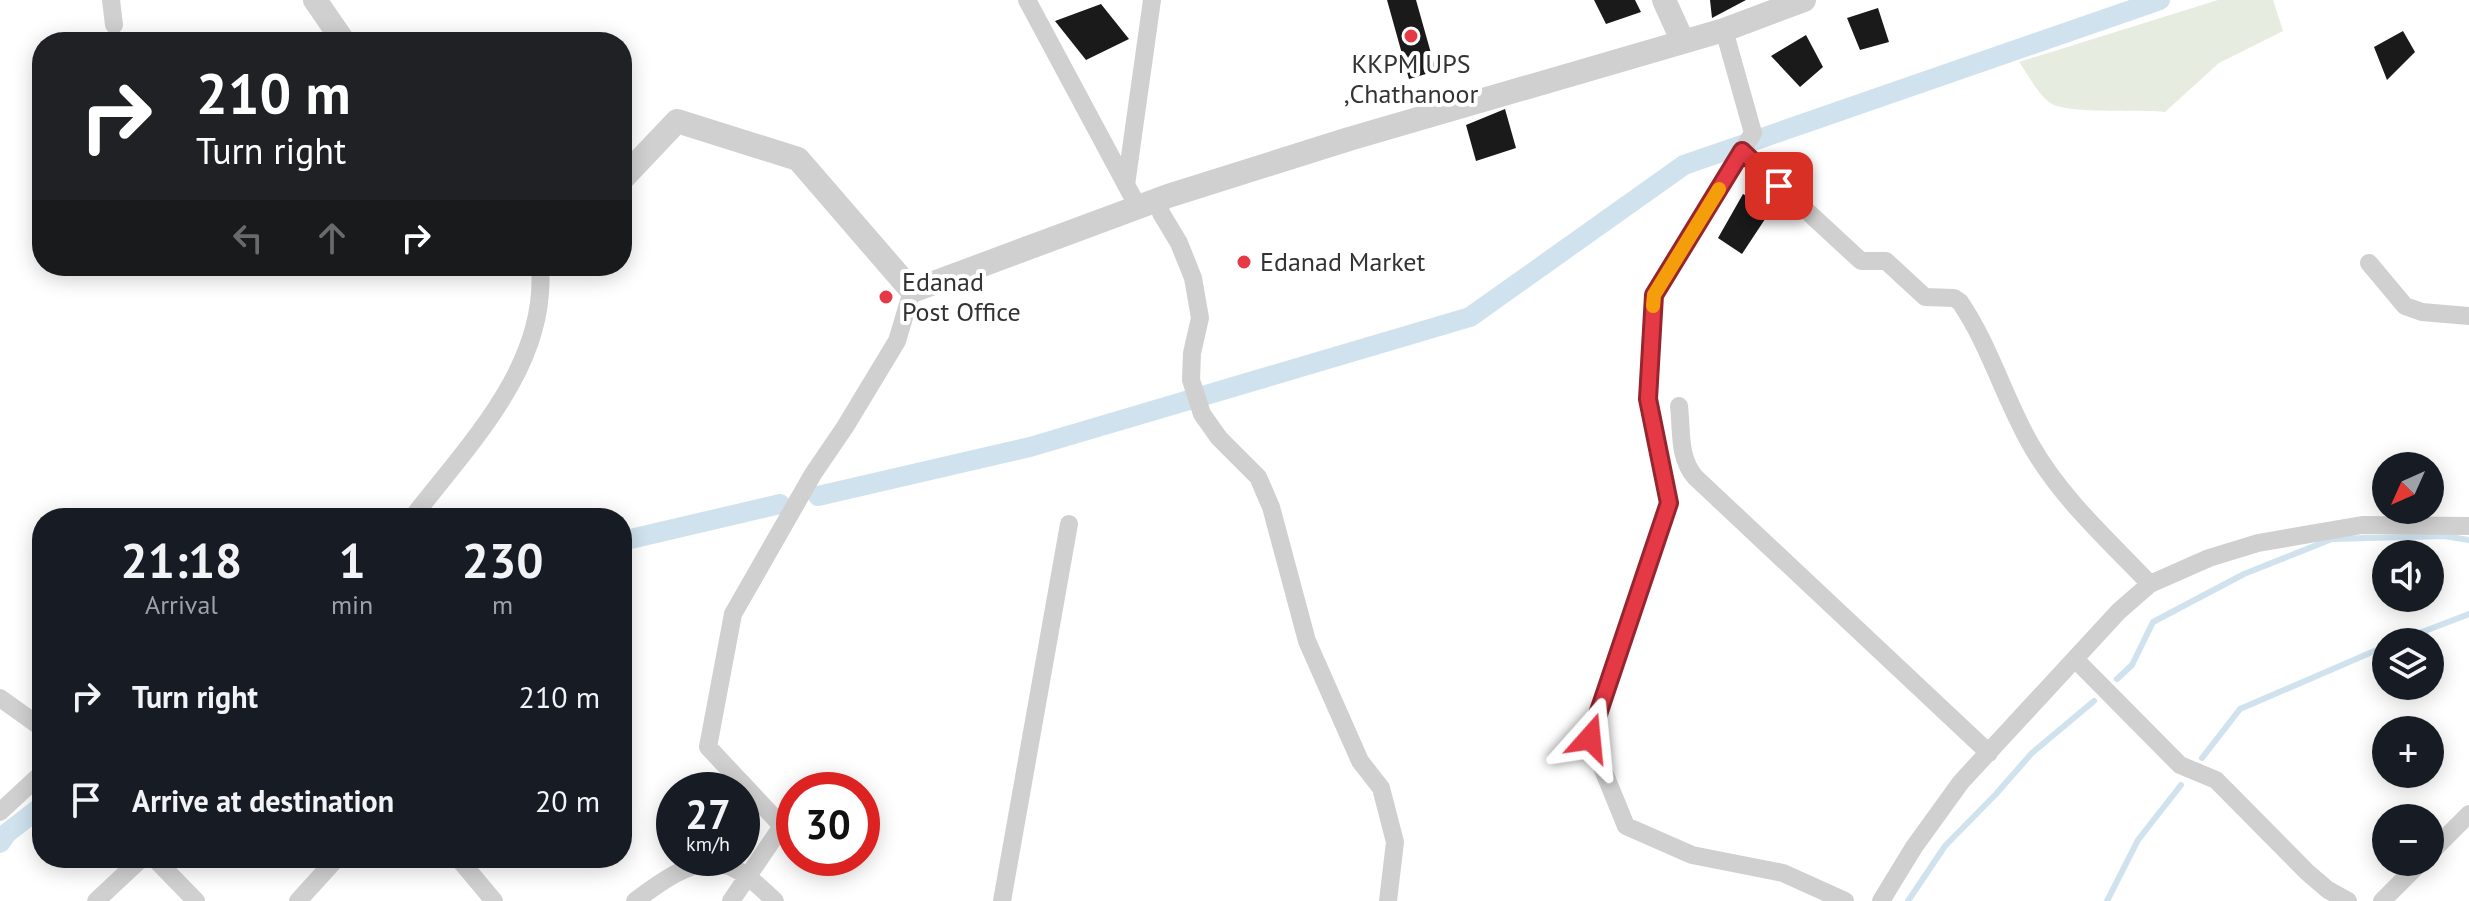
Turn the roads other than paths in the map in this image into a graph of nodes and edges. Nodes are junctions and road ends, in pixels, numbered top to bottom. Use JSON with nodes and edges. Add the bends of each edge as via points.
{"nodes":[{"id":1,"x":111,"y":0,"type":"edge"},
{"id":2,"x":315,"y":0,"type":"edge"},
{"id":3,"x":1027,"y":0,"type":"edge"},
{"id":4,"x":1152,"y":0,"type":"edge"},
{"id":5,"x":1664,"y":0,"type":"edge"},
{"id":6,"x":1804,"y":0,"type":"edge"},
{"id":7,"x":114,"y":25,"type":"dead end"},
{"id":8,"x":1724,"y":30,"type":"junction"},
{"id":9,"x":337,"y":32,"type":"edge"},
{"id":10,"x":1683,"y":42,"type":"junction"},
{"id":11,"x":1742,"y":151,"type":"junction"},
{"id":12,"x":632,"y":168,"type":"edge"},
{"id":13,"x":1126,"y":185,"type":"junction"},
{"id":14,"x":1148,"y":204,"type":"junction"},
{"id":15,"x":2369,"y":263,"type":"dead end"},
{"id":16,"x":540,"y":276,"type":"edge"},
{"id":17,"x":912,"y":291,"type":"junction"},
{"id":18,"x":2469,"y":316,"type":"edge"},
{"id":19,"x":1679,"y":406,"type":"dead end"},
{"id":20,"x":420,"y":508,"type":"edge"},
{"id":21,"x":1069,"y":524,"type":"dead end"},
{"id":22,"x":2469,"y":526,"type":"edge"},
{"id":23,"x":2150,"y":584,"type":"junction"},
{"id":24,"x":2075,"y":659,"type":"junction"},
{"id":25,"x":0,"y":698,"type":"edge"},
{"id":26,"x":32,"y":721,"type":"edge"},
{"id":27,"x":1989,"y":753,"type":"junction"},
{"id":28,"x":32,"y":782,"type":"edge"},
{"id":29,"x":0,"y":812,"type":"edge"},
{"id":30,"x":2469,"y":814,"type":"edge"},
{"id":31,"x":2444,"y":839,"type":"edge"},
{"id":32,"x":131,"y":868,"type":"edge"},
{"id":33,"x":164,"y":868,"type":"edge"},
{"id":34,"x":328,"y":868,"type":"edge"},
{"id":35,"x":466,"y":868,"type":"edge"},
{"id":36,"x":2407,"y":876,"type":"edge"},
{"id":37,"x":747,"y":877,"type":"junction"},
{"id":38,"x":96,"y":901,"type":"edge"},
{"id":39,"x":196,"y":901,"type":"edge"},
{"id":40,"x":298,"y":901,"type":"edge"},
{"id":41,"x":494,"y":901,"type":"edge"},
{"id":42,"x":635,"y":901,"type":"edge"},
{"id":43,"x":731,"y":901,"type":"edge"},
{"id":44,"x":775,"y":901,"type":"edge"},
{"id":45,"x":1002,"y":901,"type":"edge"},
{"id":46,"x":1388,"y":901,"type":"edge"},
{"id":47,"x":1845,"y":901,"type":"edge"},
{"id":48,"x":1881,"y":901,"type":"edge"},
{"id":49,"x":2348,"y":901,"type":"edge"},
{"id":50,"x":2382,"y":901,"type":"edge"}],
"edges":[{"from":1,"to":7,"type":"street"},
{"from":2,"to":9,"type":"street"},
{"from":3,"to":13,"type":"street"},
{"from":4,"to":13,"type":"street"},
{"from":5,"to":10,"type":"street"},
{"from":6,"to":8,"type":"street"},
{"from":8,"to":10,"type":"street"},
{"from":8,"to":11,"type":"street","via":[[1753,133]]},
{"from":10,"to":14,"type":"street"},
{"from":11,"to":23,"type":"street","via":[[1861,261],[1886,261],[1925,297],[1960,302],[2048,472]]},
{"from":11,"to":47,"type":"street","via":[[1654,295],[1648,399],[1669,503],[1590,738],[1626,826],[1692,855],[1783,873]]},
{"from":12,"to":17,"type":"street","via":[[677,121],[798,159]]},
{"from":13,"to":14,"type":"street"},
{"from":14,"to":17,"type":"street"},
{"from":14,"to":46,"type":"street","via":[[1161,213],[1193,278],[1200,318],[1192,353],[1193,390],[1202,414],[1258,477],[1307,641],[1360,761],[1381,788],[1395,842]]},
{"from":15,"to":18,"type":"street","via":[[2405,306]]},
{"from":16,"to":20,"type":"street","via":[[542,291],[523,360],[504,397]]},
{"from":17,"to":37,"type":"street","via":[[897,341],[733,614],[708,747],[782,826]]},
{"from":19,"to":27,"type":"street","via":[[1682,451],[1695,477]]},
{"from":21,"to":45,"type":"street"},
{"from":22,"to":23,"type":"street","via":[[2362,525],[2258,543]]},
{"from":23,"to":24,"type":"street"},
{"from":24,"to":27,"type":"street"},
{"from":24,"to":49,"type":"street","via":[[2180,765],[2216,780],[2307,872]]},
{"from":25,"to":26,"type":"street"},
{"from":27,"to":48,"type":"street","via":[[1961,782]]},
{"from":28,"to":29,"type":"street"},
{"from":30,"to":31,"type":"street"},
{"from":32,"to":38,"type":"street"},
{"from":33,"to":39,"type":"street"},
{"from":34,"to":40,"type":"street"},
{"from":35,"to":41,"type":"street"},
{"from":36,"to":50,"type":"street"},
{"from":37,"to":42,"type":"street","via":[[729,866],[689,867]]},
{"from":37,"to":43,"type":"street"},
{"from":37,"to":44,"type":"street"}]}
